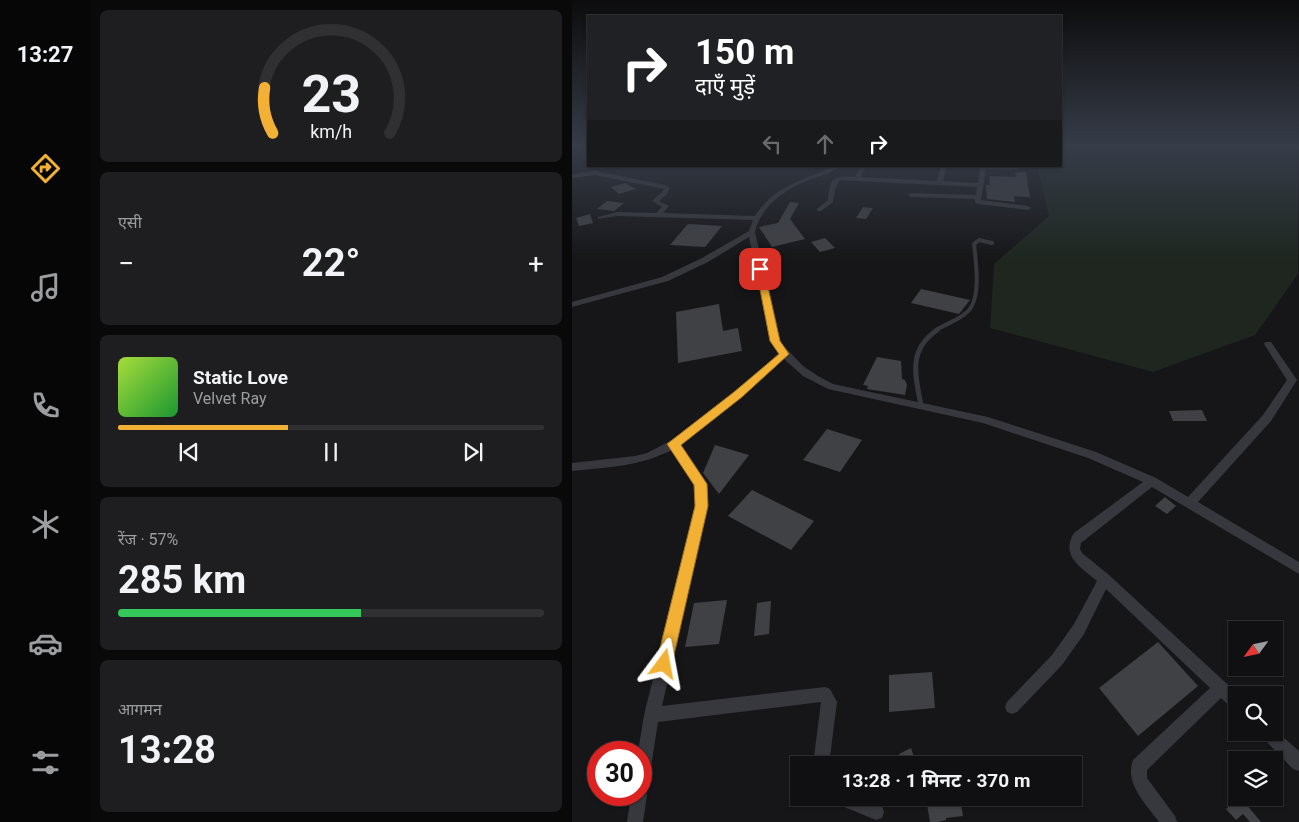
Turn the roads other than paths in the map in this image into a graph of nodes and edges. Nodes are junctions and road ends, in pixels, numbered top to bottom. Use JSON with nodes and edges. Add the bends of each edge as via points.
{"nodes":[{"id":1,"x":649,"y":183,"type":"edge"},
{"id":2,"x":797,"y":183,"type":"edge"},
{"id":3,"x":835,"y":183,"type":"edge"},
{"id":4,"x":958,"y":183,"type":"edge"},
{"id":5,"x":980,"y":185,"type":"joint"},
{"id":6,"x":912,"y":195,"type":"dead end"},
{"id":7,"x":978,"y":197,"type":"junction"},
{"id":8,"x":1028,"y":208,"type":"dead end"},
{"id":9,"x":819,"y":210,"type":"dead end"},
{"id":10,"x":659,"y":215,"type":"junction"},
{"id":11,"x":600,"y":218,"type":"dead end"},
{"id":12,"x":756,"y":218,"type":"junction"},
{"id":13,"x":752,"y":232,"type":"junction"},
{"id":14,"x":992,"y":243,"type":"dead end"},
{"id":15,"x":572,"y":305,"type":"edge"},
{"id":16,"x":1268,"y":344,"type":"dead end"},
{"id":17,"x":784,"y":354,"type":"junction"},
{"id":18,"x":921,"y":405,"type":"junction"},
{"id":19,"x":674,"y":444,"type":"junction"},
{"id":20,"x":572,"y":467,"type":"edge"},
{"id":21,"x":1152,"y":481,"type":"junction"},
{"id":22,"x":1190,"y":503,"type":"junction"},
{"id":23,"x":1298,"y":569,"type":"edge"},
{"id":24,"x":1104,"y":578,"type":"junction"},
{"id":25,"x":1221,"y":687,"type":"junction"},
{"id":26,"x":1228,"y":694,"type":"edge"},
{"id":27,"x":1012,"y":707,"type":"dead end"},
{"id":28,"x":652,"y":715,"type":"junction"},
{"id":29,"x":648,"y":741,"type":"edge"},
{"id":30,"x":1276,"y":741,"type":"edge"},
{"id":31,"x":822,"y":756,"type":"edge"},
{"id":32,"x":1298,"y":763,"type":"edge"},
{"id":33,"x":637,"y":806,"type":"edge"},
{"id":34,"x":862,"y":806,"type":"edge"},
{"id":35,"x":876,"y":812,"type":"dead end"},
{"id":36,"x":635,"y":822,"type":"edge"},
{"id":37,"x":1169,"y":822,"type":"edge"}],
"edges":[{"from":1,"to":10,"type":"street","via":[[667,188],[655,201],[666,206]]},
{"from":2,"to":12,"type":"street","via":[[789,187]]},
{"from":3,"to":9,"type":"street","via":[[831,201]]},
{"from":4,"to":5,"type":"street"},
{"from":5,"to":7,"type":"street"},
{"from":6,"to":7,"type":"street"},
{"from":7,"to":8,"type":"street","via":[[980,203]]},
{"from":10,"to":11,"type":"street","via":[[617,214]]},
{"from":10,"to":12,"type":"street"},
{"from":12,"to":13,"type":"street"},
{"from":13,"to":15,"type":"street","via":[[665,279]]},
{"from":13,"to":17,"type":"street","via":[[775,341]]},
{"from":14,"to":18,"type":"lane","via":[[979,240],[974,244],[975,290],[971,309],[929,335],[918,351],[915,370]]},
{"from":16,"to":22,"type":"street","via":[[1292,380],[1267,418]]},
{"from":17,"to":18,"type":"street","via":[[806,374],[831,387]]},
{"from":17,"to":19,"type":"street","via":[[738,395]]},
{"from":18,"to":21,"type":"street","via":[[984,420],[1092,454]]},
{"from":19,"to":20,"type":"street","via":[[636,460]]},
{"from":19,"to":28,"type":"street","via":[[701,484],[702,506]]},
{"from":21,"to":22,"type":"street"},
{"from":21,"to":24,"type":"street","via":[[1075,542],[1078,557]]},
{"from":22,"to":23,"type":"street"},
{"from":24,"to":25,"type":"street"},
{"from":24,"to":27,"type":"street","via":[[1080,629],[1057,660]]},
{"from":25,"to":26,"type":"street"},
{"from":25,"to":37,"type":"street","via":[[1139,766],[1141,782]]},
{"from":28,"to":29,"type":"street"},
{"from":28,"to":31,"type":"street","via":[[825,694],[830,702]]},
{"from":30,"to":32,"type":"street"},
{"from":33,"to":36,"type":"street"},
{"from":34,"to":35,"type":"street"}]}
